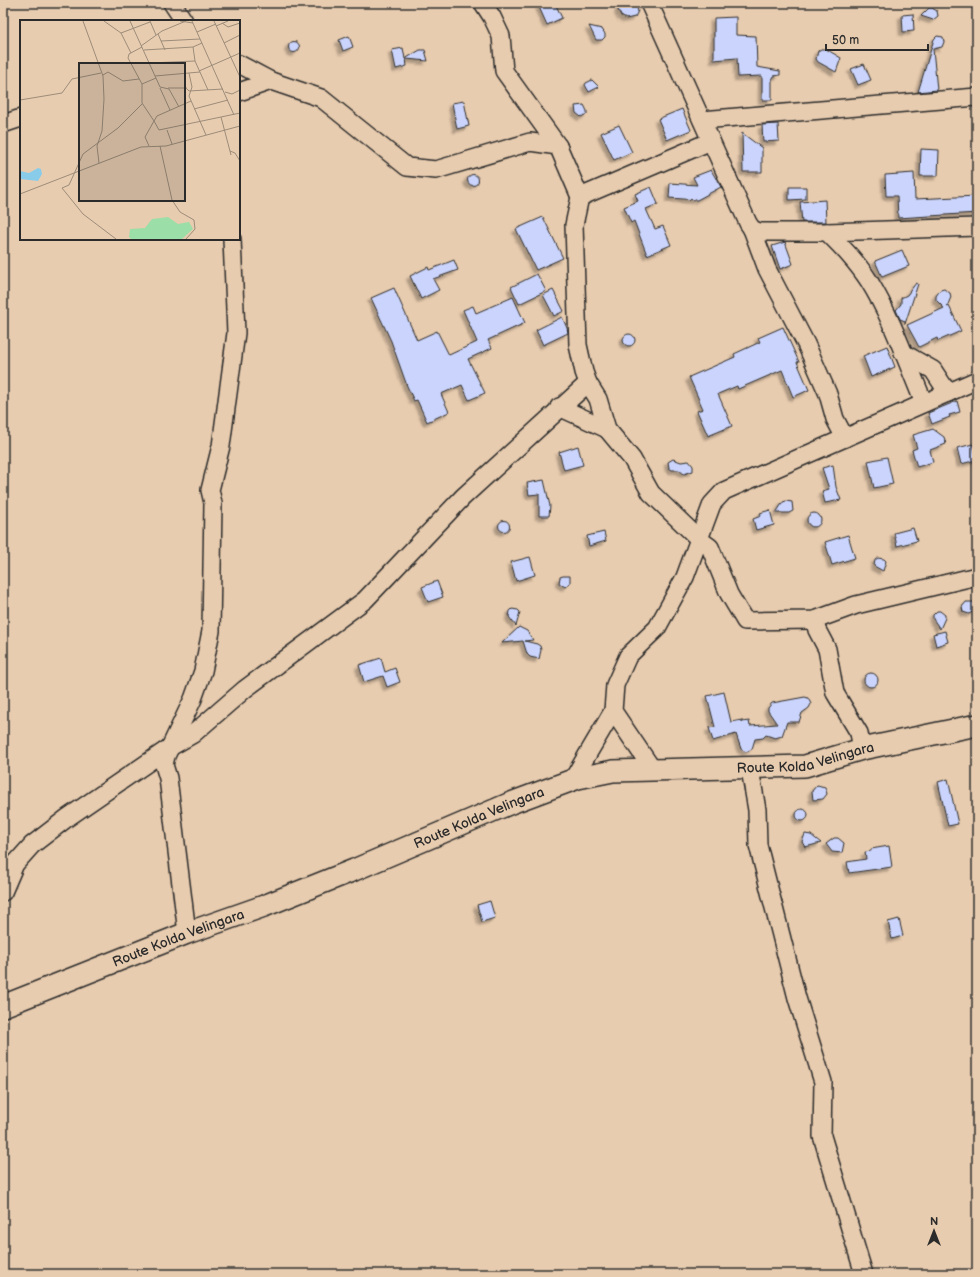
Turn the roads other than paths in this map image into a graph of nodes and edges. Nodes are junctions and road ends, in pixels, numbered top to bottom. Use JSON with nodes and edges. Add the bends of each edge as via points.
{"nodes":[{"id":1,"x":172,"y":3,"type":"edge"},
{"id":2,"x":483,"y":3,"type":"edge"},
{"id":3,"x":649,"y":3,"type":"edge"},
{"id":4,"x":183,"y":20,"type":"edge"},
{"id":5,"x":240,"y":65,"type":"edge"},
{"id":6,"x":271,"y":81,"type":"junction"},
{"id":7,"x":240,"y":92,"type":"edge"},
{"id":8,"x":977,"y":97,"type":"edge"},
{"id":9,"x":20,"y":118,"type":"edge"},
{"id":10,"x":702,"y":120,"type":"junction"},
{"id":11,"x":3,"y":124,"type":"edge"},
{"id":12,"x":711,"y":141,"type":"junction"},
{"id":13,"x":558,"y":146,"type":"junction"},
{"id":14,"x":580,"y":197,"type":"junction"},
{"id":15,"x":977,"y":227,"type":"edge"},
{"id":16,"x":752,"y":229,"type":"junction"},
{"id":17,"x":827,"y":232,"type":"junction"},
{"id":18,"x":232,"y":240,"type":"edge"},
{"id":19,"x":903,"y":353,"type":"junction"},
{"id":20,"x":977,"y":380,"type":"edge"},
{"id":21,"x":588,"y":383,"type":"junction"},
{"id":22,"x":948,"y":393,"type":"junction"},
{"id":23,"x":924,"y":403,"type":"junction"},
{"id":24,"x":559,"y":408,"type":"junction"},
{"id":25,"x":607,"y":429,"type":"junction"},
{"id":26,"x":845,"y":438,"type":"junction"},
{"id":27,"x":699,"y":538,"type":"junction"},
{"id":28,"x":977,"y":576,"type":"edge"},
{"id":29,"x":815,"y":620,"type":"junction"},
{"id":30,"x":613,"y":711,"type":"junction"},
{"id":31,"x":977,"y":725,"type":"edge"},
{"id":32,"x":172,"y":746,"type":"junction"},
{"id":33,"x":862,"y":749,"type":"junction"},
{"id":34,"x":750,"y":769,"type":"junction"},
{"id":35,"x":653,"y":770,"type":"junction"},
{"id":36,"x":573,"y":779,"type":"junction"},
{"id":37,"x":3,"y":892,"type":"edge"},
{"id":38,"x":187,"y":934,"type":"junction"},
{"id":39,"x":3,"y":1006,"type":"edge"},
{"id":40,"x":864,"y":1274,"type":"edge"}],
"edges":[{"from":1,"to":4,"type":"street"},
{"from":2,"to":13,"type":"street","via":[[501,36],[504,72]]},
{"from":3,"to":10,"type":"street"},
{"from":5,"to":6,"type":"street"},
{"from":6,"to":7,"type":"street"},
{"from":6,"to":13,"type":"street","via":[[322,98],[407,167],[436,170],[530,142]]},
{"from":8,"to":10,"type":"street"},
{"from":9,"to":11,"type":"street"},
{"from":10,"to":12,"type":"street"},
{"from":12,"to":14,"type":"street"},
{"from":12,"to":16,"type":"street"},
{"from":13,"to":14,"type":"street"},
{"from":14,"to":21,"type":"street","via":[[574,225],[578,345]]},
{"from":15,"to":17,"type":"street"},
{"from":16,"to":17,"type":"street","via":[[759,232]]},
{"from":16,"to":26,"type":"street","via":[[767,269],[806,344]]},
{"from":17,"to":19,"type":"street","via":[[869,281]]},
{"from":18,"to":32,"type":"street","via":[[236,333],[221,446],[210,490],[213,503],[210,631],[204,671]]},
{"from":19,"to":22,"type":"street","via":[[933,370]]},
{"from":19,"to":23,"type":"street"},
{"from":20,"to":22,"type":"street"},
{"from":21,"to":24,"type":"street"},
{"from":21,"to":25,"type":"street","via":[[598,399]]},
{"from":22,"to":23,"type":"street"},
{"from":23,"to":26,"type":"street"},
{"from":24,"to":25,"type":"street"},
{"from":24,"to":32,"type":"street","via":[[463,497],[365,600],[245,689],[193,734]]},
{"from":25,"to":27,"type":"street","via":[[632,459],[651,493]]},
{"from":26,"to":27,"type":"street","via":[[724,491],[712,504]]},
{"from":27,"to":29,"type":"street","via":[[710,547],[729,594],[745,621]]},
{"from":27,"to":30,"type":"street","via":[[685,577],[657,628],[628,656],[615,685]]},
{"from":28,"to":29,"type":"street","via":[[856,605]]},
{"from":29,"to":33,"type":"street","via":[[827,649],[835,693],[859,733]]},
{"from":30,"to":35,"type":"street"},
{"from":30,"to":36,"type":"street"},
{"from":31,"to":33,"type":"main road","name":"Route Kolda Velingara"},
{"from":32,"to":37,"type":"street","via":[[32,845],[15,864]]},
{"from":32,"to":38,"type":"street","via":[[164,765],[168,778]]},
{"from":33,"to":34,"type":"main road","name":"Route Kolda Velingara","via":[[805,766]]},
{"from":34,"to":35,"type":"main road","name":"Route Kolda Velingara"},
{"from":34,"to":40,"type":"street","via":[[757,810],[758,845],[797,998],[823,1082],[822,1136]]},
{"from":35,"to":36,"type":"main road","name":"Route Kolda Velingara","via":[[613,771]]},
{"from":36,"to":38,"type":"main road","name":"Route Kolda Velingara","via":[[285,897]]},
{"from":38,"to":39,"type":"main road","name":"Route Kolda Velingara"}]}
